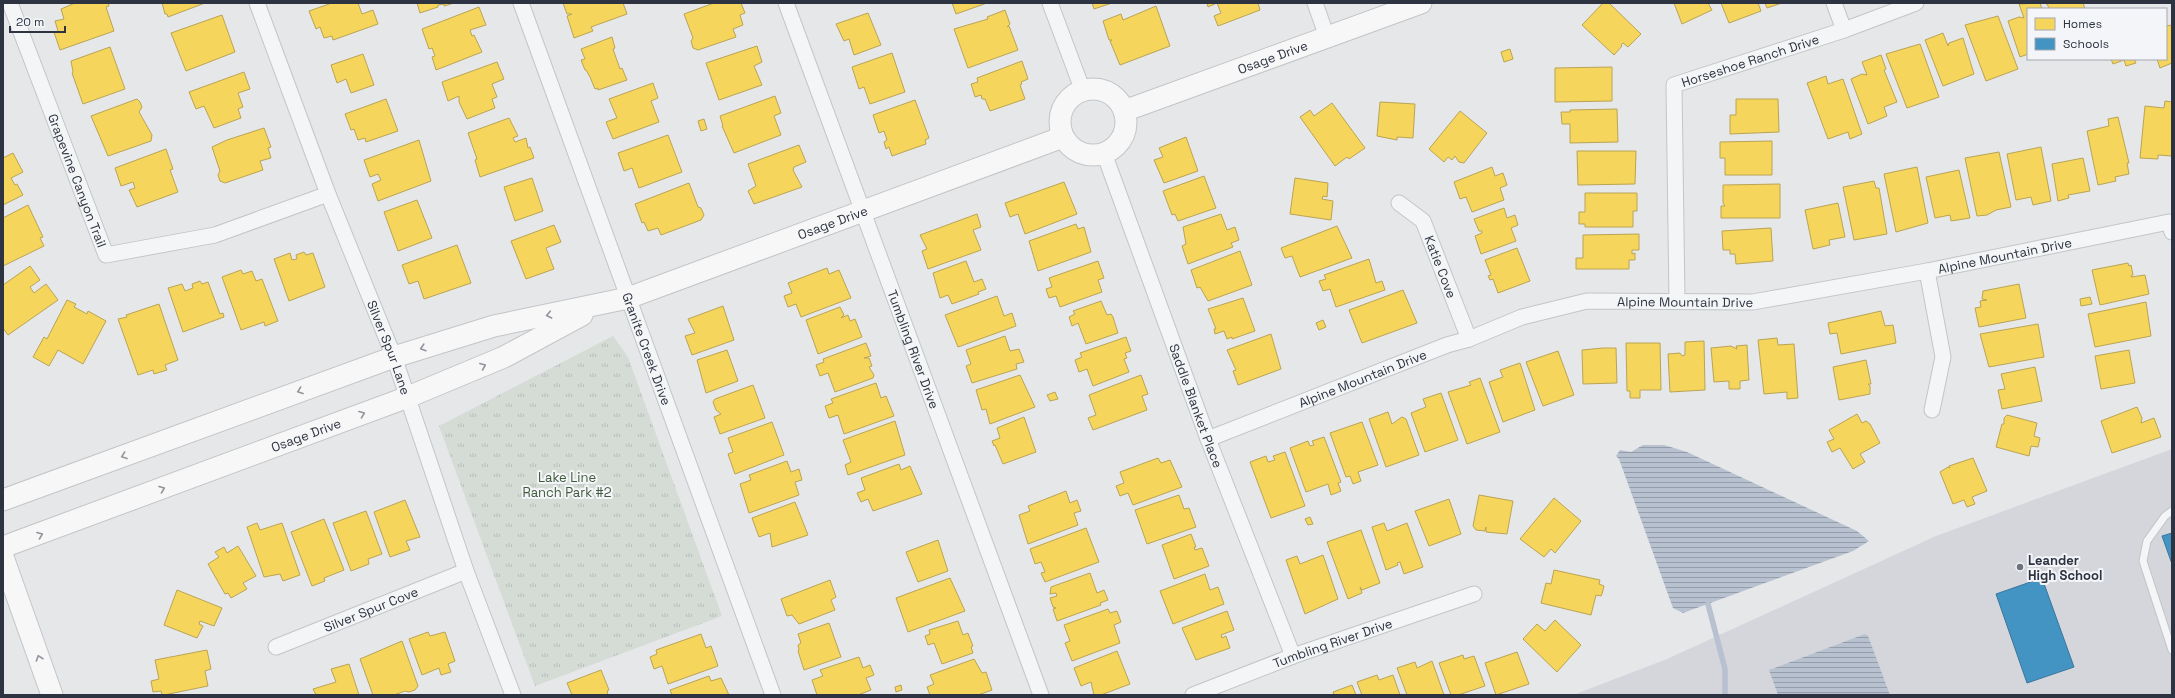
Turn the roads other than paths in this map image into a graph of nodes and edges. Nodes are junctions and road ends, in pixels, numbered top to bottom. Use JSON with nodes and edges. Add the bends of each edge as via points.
{"nodes":[{"id":1,"x":10,"y":3,"type":"edge"},
{"id":2,"x":257,"y":3,"type":"edge"},
{"id":3,"x":521,"y":3,"type":"edge"},
{"id":4,"x":786,"y":3,"type":"edge"},
{"id":5,"x":1050,"y":3,"type":"edge"},
{"id":6,"x":1315,"y":3,"type":"edge"},
{"id":7,"x":1421,"y":3,"type":"edge"},
{"id":8,"x":1834,"y":3,"type":"edge"},
{"id":9,"x":1916,"y":3,"type":"edge"},
{"id":10,"x":1844,"y":30,"type":"junction"},
{"id":11,"x":1327,"y":37,"type":"junction"},
{"id":12,"x":1083,"y":91,"type":"junction"},
{"id":13,"x":1124,"y":111,"type":"junction"},
{"id":14,"x":1063,"y":137,"type":"junction"},
{"id":15,"x":1104,"y":153,"type":"junction"},
{"id":16,"x":328,"y":194,"type":"junction"},
{"id":17,"x":1399,"y":203,"type":"dead end"},
{"id":18,"x":864,"y":212,"type":"junction"},
{"id":19,"x":2172,"y":232,"type":"edge"},
{"id":20,"x":1927,"y":271,"type":"junction"},
{"id":21,"x":628,"y":298,"type":"junction"},
{"id":22,"x":1677,"y":301,"type":"junction"},
{"id":23,"x":601,"y":305,"type":"junction"},
{"id":24,"x":1469,"y":339,"type":"junction"},
{"id":25,"x":394,"y":357,"type":"junction"},
{"id":26,"x":408,"y":397,"type":"junction"},
{"id":27,"x":1932,"y":410,"type":"dead end"},
{"id":28,"x":1208,"y":439,"type":"junction"},
{"id":29,"x":3,"y":500,"type":"edge"},
{"id":30,"x":2172,"y":511,"type":"edge"},
{"id":31,"x":3,"y":547,"type":"edge"},
{"id":32,"x":3,"y":557,"type":"edge"},
{"id":33,"x":466,"y":571,"type":"junction"},
{"id":34,"x":1474,"y":594,"type":"dead end"},
{"id":35,"x":276,"y":647,"type":"dead end"},
{"id":36,"x":2172,"y":650,"type":"edge"},
{"id":37,"x":1293,"y":656,"type":"junction"},
{"id":38,"x":52,"y":695,"type":"edge"},
{"id":39,"x":514,"y":695,"type":"edge"},
{"id":40,"x":773,"y":695,"type":"edge"},
{"id":41,"x":1041,"y":695,"type":"edge"},
{"id":42,"x":1193,"y":695,"type":"edge"}],
"edges":[{"from":1,"to":16,"type":"street","name":"Grapevine Canyon Trail","via":[[106,255],[215,235]]},
{"from":2,"to":16,"type":"street","name":"Silver Spur Lane"},
{"from":3,"to":21,"type":"street","name":"Granite Creek Drive"},
{"from":4,"to":18,"type":"street","name":"Tumbling River Drive"},
{"from":5,"to":12,"type":"street"},
{"from":6,"to":11,"type":"street"},
{"from":7,"to":11,"type":"street","name":"Osage Drive"},
{"from":8,"to":10,"type":"street"},
{"from":9,"to":10,"type":"street","name":"Horseshoe Ranch Drive"},
{"from":10,"to":22,"type":"street","name":"Horseshoe Ranch Drive","via":[[1674,85]]},
{"from":11,"to":13,"type":"street","name":"Osage Drive"},
{"from":12,"to":13,"type":"street","via":[[1091,89],[1108,93]]},
{"from":12,"to":14,"type":"street","via":[[1067,101],[1062,109],[1060,123]]},
{"from":13,"to":15,"type":"street","via":[[1126,124],[1123,136],[1112,149]]},
{"from":14,"to":15,"type":"street","via":[[1076,151],[1095,156]]},
{"from":14,"to":18,"type":"street","name":"Osage Drive"},
{"from":15,"to":28,"type":"street","name":"Saddle Blanket Place"},
{"from":16,"to":25,"type":"street","name":"Silver Spur Lane"},
{"from":17,"to":24,"type":"street","name":"Katie Cove","via":[[1423,222]]},
{"from":18,"to":21,"type":"street","name":"Osage Drive"},
{"from":18,"to":41,"type":"street","name":"Tumbling River Drive"},
{"from":19,"to":20,"type":"street","name":"Alpine Mountain Drive","via":[[2169,222]]},
{"from":20,"to":22,"type":"street","name":"Alpine Mountain Drive","via":[[1754,302]]},
{"from":20,"to":27,"type":"street","via":[[1943,357]]},
{"from":21,"to":23,"type":"street","name":"Osage Drive"},
{"from":21,"to":40,"type":"street","name":"Granite Creek Drive"},
{"from":22,"to":24,"type":"street","name":"Alpine Mountain Drive","via":[[1587,301],[1522,317]]},
{"from":23,"to":25,"type":"street","name":"Osage Drive","one_way":true,"via":[[494,326]]},
{"from":26,"to":23,"type":"street","name":"Osage Drive","one_way":true,"via":[[504,357]]},
{"from":24,"to":28,"type":"street","name":"Alpine Mountain Drive"},
{"from":25,"to":26,"type":"street","name":"Silver Spur Lane"},
{"from":25,"to":29,"type":"street","name":"Osage Drive","one_way":true},
{"from":31,"to":26,"type":"street","name":"Osage Drive","one_way":true},
{"from":26,"to":33,"type":"street","name":"Silver Spur Lane"},
{"from":28,"to":37,"type":"street","name":"Saddle Blanket Place"},
{"from":30,"to":36,"type":"lane","via":[[2165,516],[2147,541],[2143,561]]},
{"from":38,"to":32,"type":"street","one_way":true},
{"from":33,"to":35,"type":"street","name":"Silver Spur Cove"},
{"from":33,"to":39,"type":"street","name":"Silver Spur Lane"},
{"from":34,"to":37,"type":"street","name":"Tumbling River Drive"},
{"from":37,"to":42,"type":"street","name":"Tumbling River Drive"}]}
